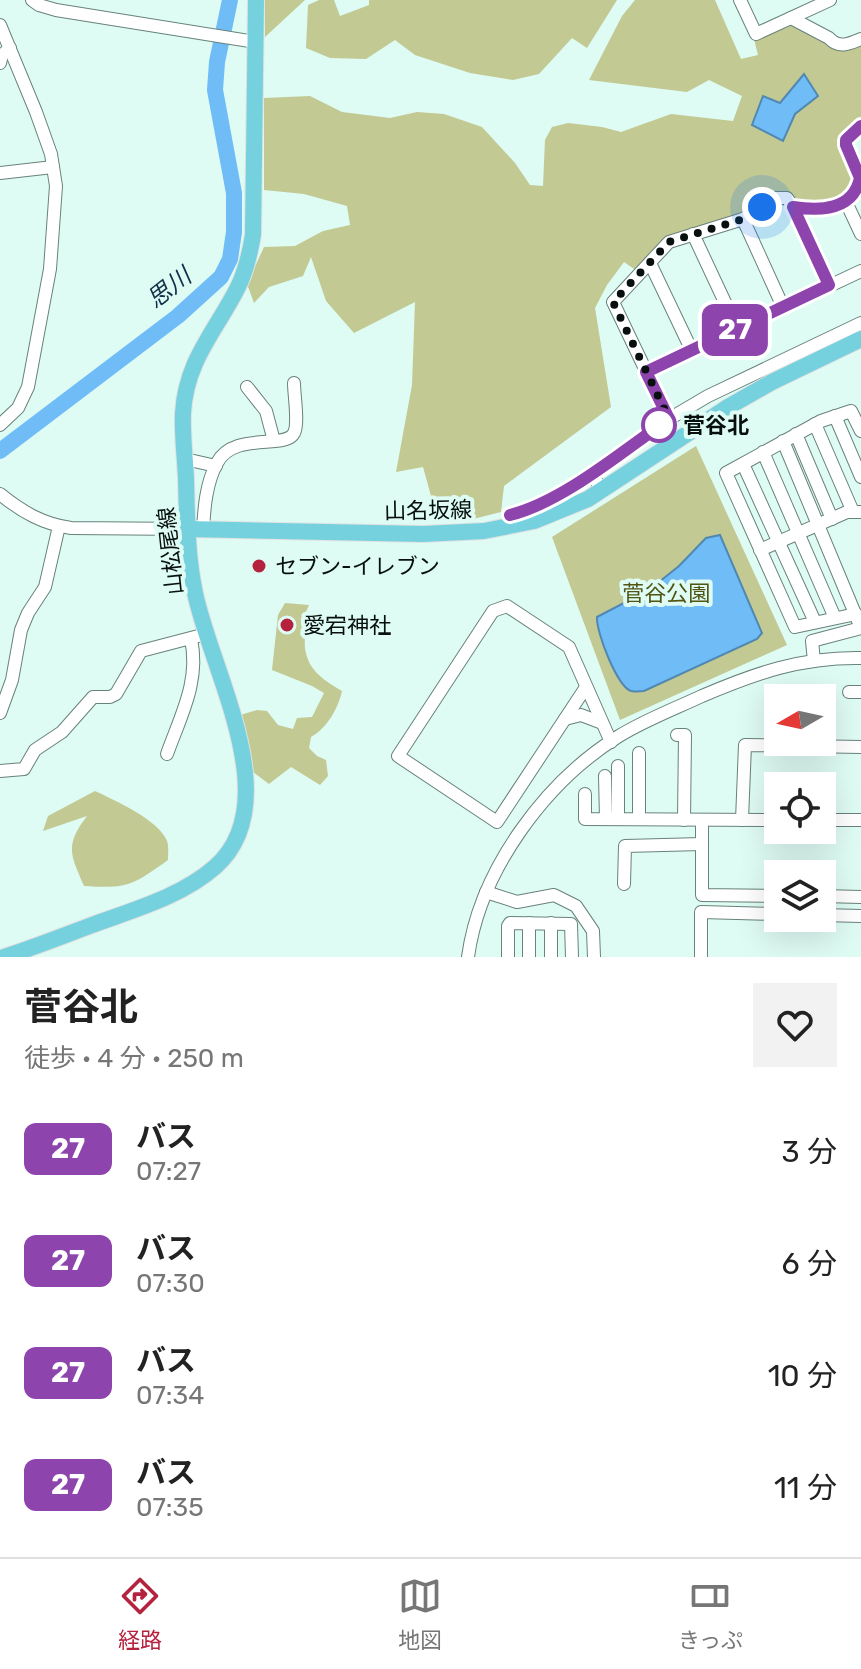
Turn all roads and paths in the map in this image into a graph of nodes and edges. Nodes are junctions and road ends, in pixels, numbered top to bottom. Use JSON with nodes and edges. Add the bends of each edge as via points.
{"nodes":[{"id":1,"x":32,"y":0,"type":"edge"},
{"id":2,"x":256,"y":0,"type":"edge"},
{"id":3,"x":740,"y":0,"type":"edge"},
{"id":4,"x":830,"y":0,"type":"edge"},
{"id":5,"x":791,"y":18,"type":"junction"},
{"id":6,"x":0,"y":25,"type":"edge"},
{"id":7,"x":861,"y":39,"type":"edge"},
{"id":8,"x":256,"y":42,"type":"junction"},
{"id":9,"x":10,"y":48,"type":"junction"},
{"id":10,"x":0,"y":63,"type":"edge"},
{"id":11,"x":861,"y":126,"type":"edge"},
{"id":12,"x":53,"y":167,"type":"junction"},
{"id":13,"x":859,"y":170,"type":"edge"},
{"id":14,"x":0,"y":173,"type":"edge"},
{"id":15,"x":846,"y":202,"type":"junction"},
{"id":16,"x":793,"y":207,"type":"junction"},
{"id":17,"x":743,"y":219,"type":"junction"},
{"id":18,"x":693,"y":234,"type":"junction"},
{"id":19,"x":861,"y":234,"type":"edge"},
{"id":20,"x":650,"y":263,"type":"junction"},
{"id":21,"x":861,"y":271,"type":"edge"},
{"id":22,"x":829,"y":285,"type":"junction"},
{"id":23,"x":783,"y":307,"type":"junction"},
{"id":24,"x":861,"y":323,"type":"edge"},
{"id":25,"x":737,"y":328,"type":"junction"},
{"id":26,"x":861,"y":339,"type":"edge"},
{"id":27,"x":692,"y":351,"type":"junction"},
{"id":28,"x":646,"y":372,"type":"junction"},
{"id":29,"x":294,"y":383,"type":"dead end"},
{"id":30,"x":247,"y":387,"type":"dead end"},
{"id":31,"x":835,"y":416,"type":"junction"},
{"id":32,"x":669,"y":419,"type":"junction"},
{"id":33,"x":815,"y":424,"type":"junction"},
{"id":34,"x":0,"y":425,"type":"edge"},
{"id":35,"x":861,"y":431,"type":"edge"},
{"id":36,"x":796,"y":434,"type":"junction"},
{"id":37,"x":274,"y":441,"type":"junction"},
{"id":38,"x":783,"y":441,"type":"junction"},
{"id":39,"x":763,"y":452,"type":"junction"},
{"id":40,"x":185,"y":459,"type":"junction"},
{"id":41,"x":743,"y":464,"type":"junction"},
{"id":42,"x":216,"y":466,"type":"junction"},
{"id":43,"x":591,"y":473,"type":"junction"},
{"id":44,"x":861,"y":477,"type":"edge"},
{"id":45,"x":602,"y":490,"type":"junction"},
{"id":46,"x":0,"y":494,"type":"edge"},
{"id":47,"x":857,"y":512,"type":"edge"},
{"id":48,"x":510,"y":515,"type":"dead end"},
{"id":49,"x":832,"y":519,"type":"junction"},
{"id":50,"x":819,"y":525,"type":"junction"},
{"id":51,"x":59,"y":526,"type":"junction"},
{"id":52,"x":195,"y":530,"type":"junction"},
{"id":53,"x":799,"y":533,"type":"junction"},
{"id":54,"x":779,"y":542,"type":"junction"},
{"id":55,"x":760,"y":550,"type":"junction"},
{"id":56,"x":856,"y":614,"type":"junction"},
{"id":57,"x":835,"y":618,"type":"junction"},
{"id":58,"x":815,"y":622,"type":"junction"},
{"id":59,"x":861,"y":628,"type":"edge"},
{"id":60,"x":198,"y":637,"type":"junction"},
{"id":61,"x":861,"y":658,"type":"edge"},
{"id":62,"x":814,"y":661,"type":"junction"},
{"id":63,"x":586,"y":687,"type":"junction"},
{"id":64,"x":0,"y":713,"type":"edge"},
{"id":65,"x":565,"y":719,"type":"junction"},
{"id":66,"x":602,"y":723,"type":"junction"},
{"id":67,"x":677,"y":735,"type":"dead end"},
{"id":68,"x":611,"y":742,"type":"junction"},
{"id":69,"x":861,"y":747,"type":"edge"},
{"id":70,"x":639,"y":753,"type":"dead end"},
{"id":71,"x":167,"y":754,"type":"dead end"},
{"id":72,"x":618,"y":766,"type":"dead end"},
{"id":73,"x":0,"y":771,"type":"edge"},
{"id":74,"x":605,"y":776,"type":"dead end"},
{"id":75,"x":585,"y":794,"type":"dead end"},
{"id":76,"x":612,"y":819,"type":"junction"},
{"id":77,"x":639,"y":819,"type":"junction"},
{"id":78,"x":684,"y":820,"type":"junction"},
{"id":79,"x":702,"y":820,"type":"junction"},
{"id":80,"x":742,"y":820,"type":"junction"},
{"id":81,"x":764,"y":820,"type":"edge"},
{"id":82,"x":836,"y":820,"type":"edge"},
{"id":83,"x":861,"y":820,"type":"edge"},
{"id":84,"x":702,"y":844,"type":"junction"},
{"id":85,"x":624,"y":884,"type":"dead end"},
{"id":86,"x":486,"y":892,"type":"junction"},
{"id":87,"x":764,"y":896,"type":"edge"},
{"id":88,"x":836,"y":896,"type":"edge"},
{"id":89,"x":861,"y":897,"type":"edge"},
{"id":90,"x":764,"y":914,"type":"edge"},
{"id":91,"x":836,"y":915,"type":"edge"},
{"id":92,"x":861,"y":916,"type":"edge"},
{"id":93,"x":529,"y":923,"type":"junction"},
{"id":94,"x":551,"y":923,"type":"junction"},
{"id":95,"x":4,"y":957,"type":"edge"},
{"id":96,"x":468,"y":957,"type":"edge"},
{"id":97,"x":508,"y":957,"type":"edge"},
{"id":98,"x":529,"y":957,"type":"edge"},
{"id":99,"x":551,"y":957,"type":"edge"},
{"id":100,"x":572,"y":957,"type":"edge"},
{"id":101,"x":594,"y":957,"type":"edge"},
{"id":102,"x":701,"y":957,"type":"edge"}],
"edges":[{"from":1,"to":8,"type":"street","via":[[56,10]]},
{"from":2,"to":8,"type":"main road","name":"山松尾線"},
{"from":3,"to":5,"type":"street","via":[[756,34]]},
{"from":4,"to":5,"type":"street"},
{"from":5,"to":7,"type":"street","via":[[834,43],[846,46]]},
{"from":6,"to":9,"type":"street"},
{"from":8,"to":40,"type":"main road","name":"山松尾線","via":[[253,235],[238,287],[196,357],[186,385]]},
{"from":9,"to":10,"type":"street"},
{"from":9,"to":12,"type":"street"},
{"from":11,"to":13,"type":"street","via":[[846,140]]},
{"from":12,"to":14,"type":"street"},
{"from":12,"to":34,"type":"street","via":[[50,269],[35,358],[18,408]]},
{"from":13,"to":15,"type":"street","via":[[859,184]]},
{"from":15,"to":16,"type":"street","via":[[820,211]]},
{"from":15,"to":19,"type":"street"},
{"from":16,"to":17,"type":"street","via":[[787,198],[775,198]]},
{"from":16,"to":22,"type":"street"},
{"from":17,"to":18,"type":"street"},
{"from":17,"to":23,"type":"street"},
{"from":18,"to":20,"type":"street","via":[[669,242]]},
{"from":18,"to":25,"type":"street"},
{"from":20,"to":27,"type":"street"},
{"from":20,"to":28,"type":"street","via":[[613,302]]},
{"from":21,"to":22,"type":"street"},
{"from":22,"to":23,"type":"street"},
{"from":23,"to":25,"type":"street"},
{"from":24,"to":32,"type":"street","via":[[728,385]]},
{"from":25,"to":27,"type":"street"},
{"from":26,"to":45,"type":"main road","name":"山名坂線","via":[[728,407]]},
{"from":27,"to":28,"type":"street"},
{"from":28,"to":32,"type":"street"},
{"from":29,"to":37,"type":"street","via":[[296,429],[285,442]]},
{"from":30,"to":37,"type":"street","via":[[266,411]]},
{"from":31,"to":33,"type":"street"},
{"from":31,"to":35,"type":"street","via":[[851,411]]},
{"from":31,"to":44,"type":"street"},
{"from":32,"to":43,"type":"street"},
{"from":33,"to":36,"type":"street"},
{"from":33,"to":47,"type":"street"},
{"from":36,"to":38,"type":"street"},
{"from":36,"to":49,"type":"street"},
{"from":37,"to":42,"type":"street","via":[[237,446]]},
{"from":38,"to":39,"type":"street"},
{"from":38,"to":50,"type":"street"},
{"from":39,"to":41,"type":"street"},
{"from":39,"to":53,"type":"street"},
{"from":40,"to":42,"type":"street"},
{"from":40,"to":52,"type":"main road","name":"山松尾線"},
{"from":41,"to":54,"type":"street"},
{"from":41,"to":55,"type":"street","via":[[726,473]]},
{"from":42,"to":52,"type":"street"},
{"from":43,"to":45,"type":"street"},
{"from":43,"to":48,"type":"street","via":[[550,499]]},
{"from":45,"to":52,"type":"main road","name":"山名坂線","via":[[534,521],[484,531]]},
{"from":46,"to":51,"type":"street","via":[[21,511]]},
{"from":47,"to":49,"type":"street"},
{"from":49,"to":50,"type":"street"},
{"from":50,"to":53,"type":"street"},
{"from":50,"to":56,"type":"street"},
{"from":51,"to":52,"type":"street"},
{"from":51,"to":64,"type":"street","via":[[45,587],[21,630]]},
{"from":52,"to":60,"type":"main road","name":"山松尾線"},
{"from":53,"to":54,"type":"street"},
{"from":53,"to":57,"type":"street"},
{"from":54,"to":55,"type":"street"},
{"from":54,"to":58,"type":"street"},
{"from":55,"to":58,"type":"street","via":[[795,627]]},
{"from":56,"to":57,"type":"street"},
{"from":56,"to":59,"type":"street"},
{"from":57,"to":58,"type":"street"},
{"from":59,"to":62,"type":"street","via":[[812,641]]},
{"from":60,"to":71,"type":"street","via":[[194,676]]},
{"from":60,"to":73,"type":"street","via":[[141,651],[116,694],[93,697],[62,732],[35,750],[24,769]]},
{"from":60,"to":95,"type":"main road","name":"山松尾線","via":[[230,712],[247,781],[247,808],[234,843],[217,866],[188,887]]},
{"from":61,"to":62,"type":"street"},
{"from":62,"to":68,"type":"street","via":[[755,673]]},
{"from":63,"to":65,"type":"street"},
{"from":63,"to":65,"type":"street","via":[[569,647],[502,605],[493,611],[398,756],[497,822]]},
{"from":63,"to":66,"type":"street"},
{"from":65,"to":66,"type":"street","via":[[581,715]]},
{"from":66,"to":68,"type":"street"},
{"from":67,"to":78,"type":"street","via":[[685,735]]},
{"from":68,"to":86,"type":"street","via":[[541,804]]},
{"from":69,"to":80,"type":"street","via":[[745,745]]},
{"from":70,"to":77,"type":"street"},
{"from":72,"to":76,"type":"street"},
{"from":74,"to":76,"type":"street"},
{"from":75,"to":76,"type":"street","via":[[585,819]]},
{"from":76,"to":77,"type":"street"},
{"from":77,"to":78,"type":"street"},
{"from":78,"to":79,"type":"street"},
{"from":79,"to":80,"type":"street"},
{"from":79,"to":84,"type":"street"},
{"from":80,"to":81,"type":"street"},
{"from":82,"to":83,"type":"street"},
{"from":84,"to":85,"type":"street","via":[[625,846]]},
{"from":84,"to":87,"type":"street","via":[[702,895]]},
{"from":86,"to":96,"type":"street"},
{"from":86,"to":101,"type":"street","via":[[517,902],[554,895],[576,906],[593,931]]},
{"from":88,"to":89,"type":"street"},
{"from":90,"to":102,"type":"street","via":[[701,912]]},
{"from":91,"to":92,"type":"street"},
{"from":93,"to":94,"type":"street"},
{"from":93,"to":97,"type":"street","via":[[510,923]]},
{"from":93,"to":98,"type":"street"},
{"from":94,"to":99,"type":"street"},
{"from":94,"to":100,"type":"street","via":[[571,924]]}]}
